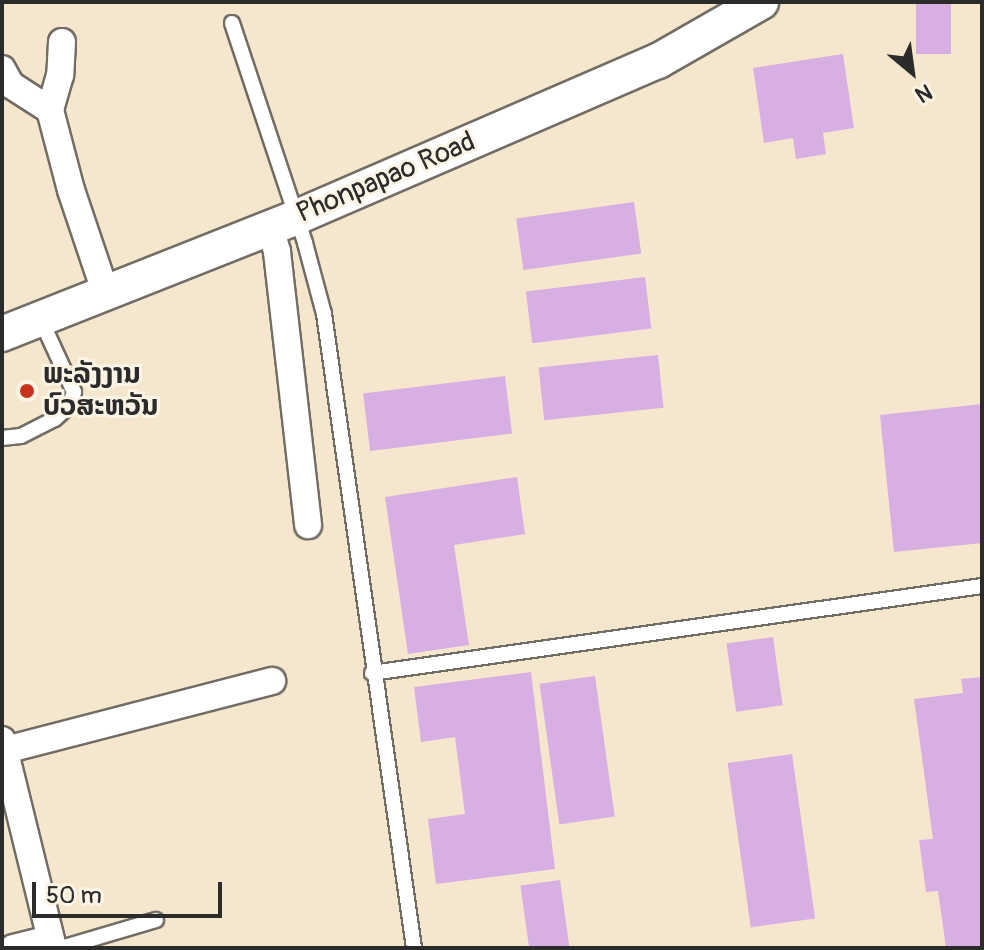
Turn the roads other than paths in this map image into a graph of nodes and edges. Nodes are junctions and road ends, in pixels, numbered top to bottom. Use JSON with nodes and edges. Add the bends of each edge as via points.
{"nodes":[{"id":1,"x":761,"y":2,"type":"edge"},
{"id":2,"x":232,"y":23,"type":"dead end"},
{"id":3,"x":62,"y":42,"type":"dead end"},
{"id":4,"x":2,"y":69,"type":"edge"},
{"id":5,"x":50,"y":110,"type":"junction"},
{"id":6,"x":283,"y":222,"type":"junction"},
{"id":7,"x":106,"y":294,"type":"junction"},
{"id":8,"x":41,"y":319,"type":"junction"},
{"id":9,"x":2,"y":334,"type":"edge"},
{"id":10,"x":2,"y":438,"type":"edge"},
{"id":11,"x":308,"y":525,"type":"dead end"},
{"id":12,"x":982,"y":586,"type":"edge"},
{"id":13,"x":372,"y":673,"type":"junction"},
{"id":14,"x":272,"y":681,"type":"dead end"},
{"id":15,"x":3,"y":745,"type":"edge"},
{"id":16,"x":156,"y":920,"type":"dead end"},
{"id":17,"x":55,"y":945,"type":"edge"},
{"id":18,"x":13,"y":948,"type":"edge"},
{"id":19,"x":414,"y":948,"type":"edge"}],
"edges":[{"from":1,"to":6,"type":"street","name":"Phonpapao Road","via":[[658,61]]},
{"from":2,"to":6,"type":"lane"},
{"from":3,"to":5,"type":"street"},
{"from":4,"to":5,"type":"street","via":[[11,85]]},
{"from":5,"to":7,"type":"street"},
{"from":6,"to":7,"type":"street","name":"Phonpapao Road"},
{"from":6,"to":11,"type":"street","via":[[277,252]]},
{"from":6,"to":13,"type":"lane","via":[[324,314]]},
{"from":7,"to":8,"type":"street","name":"Phonpapao Road"},
{"from":8,"to":9,"type":"street","name":"Phonpapao Road"},
{"from":8,"to":10,"type":"lane","via":[[74,392],[55,419],[21,436]]},
{"from":12,"to":13,"type":"lane"},
{"from":13,"to":19,"type":"lane"},
{"from":14,"to":15,"type":"street"},
{"from":15,"to":17,"type":"street"},
{"from":16,"to":17,"type":"lane"},
{"from":17,"to":18,"type":"street"}]}
